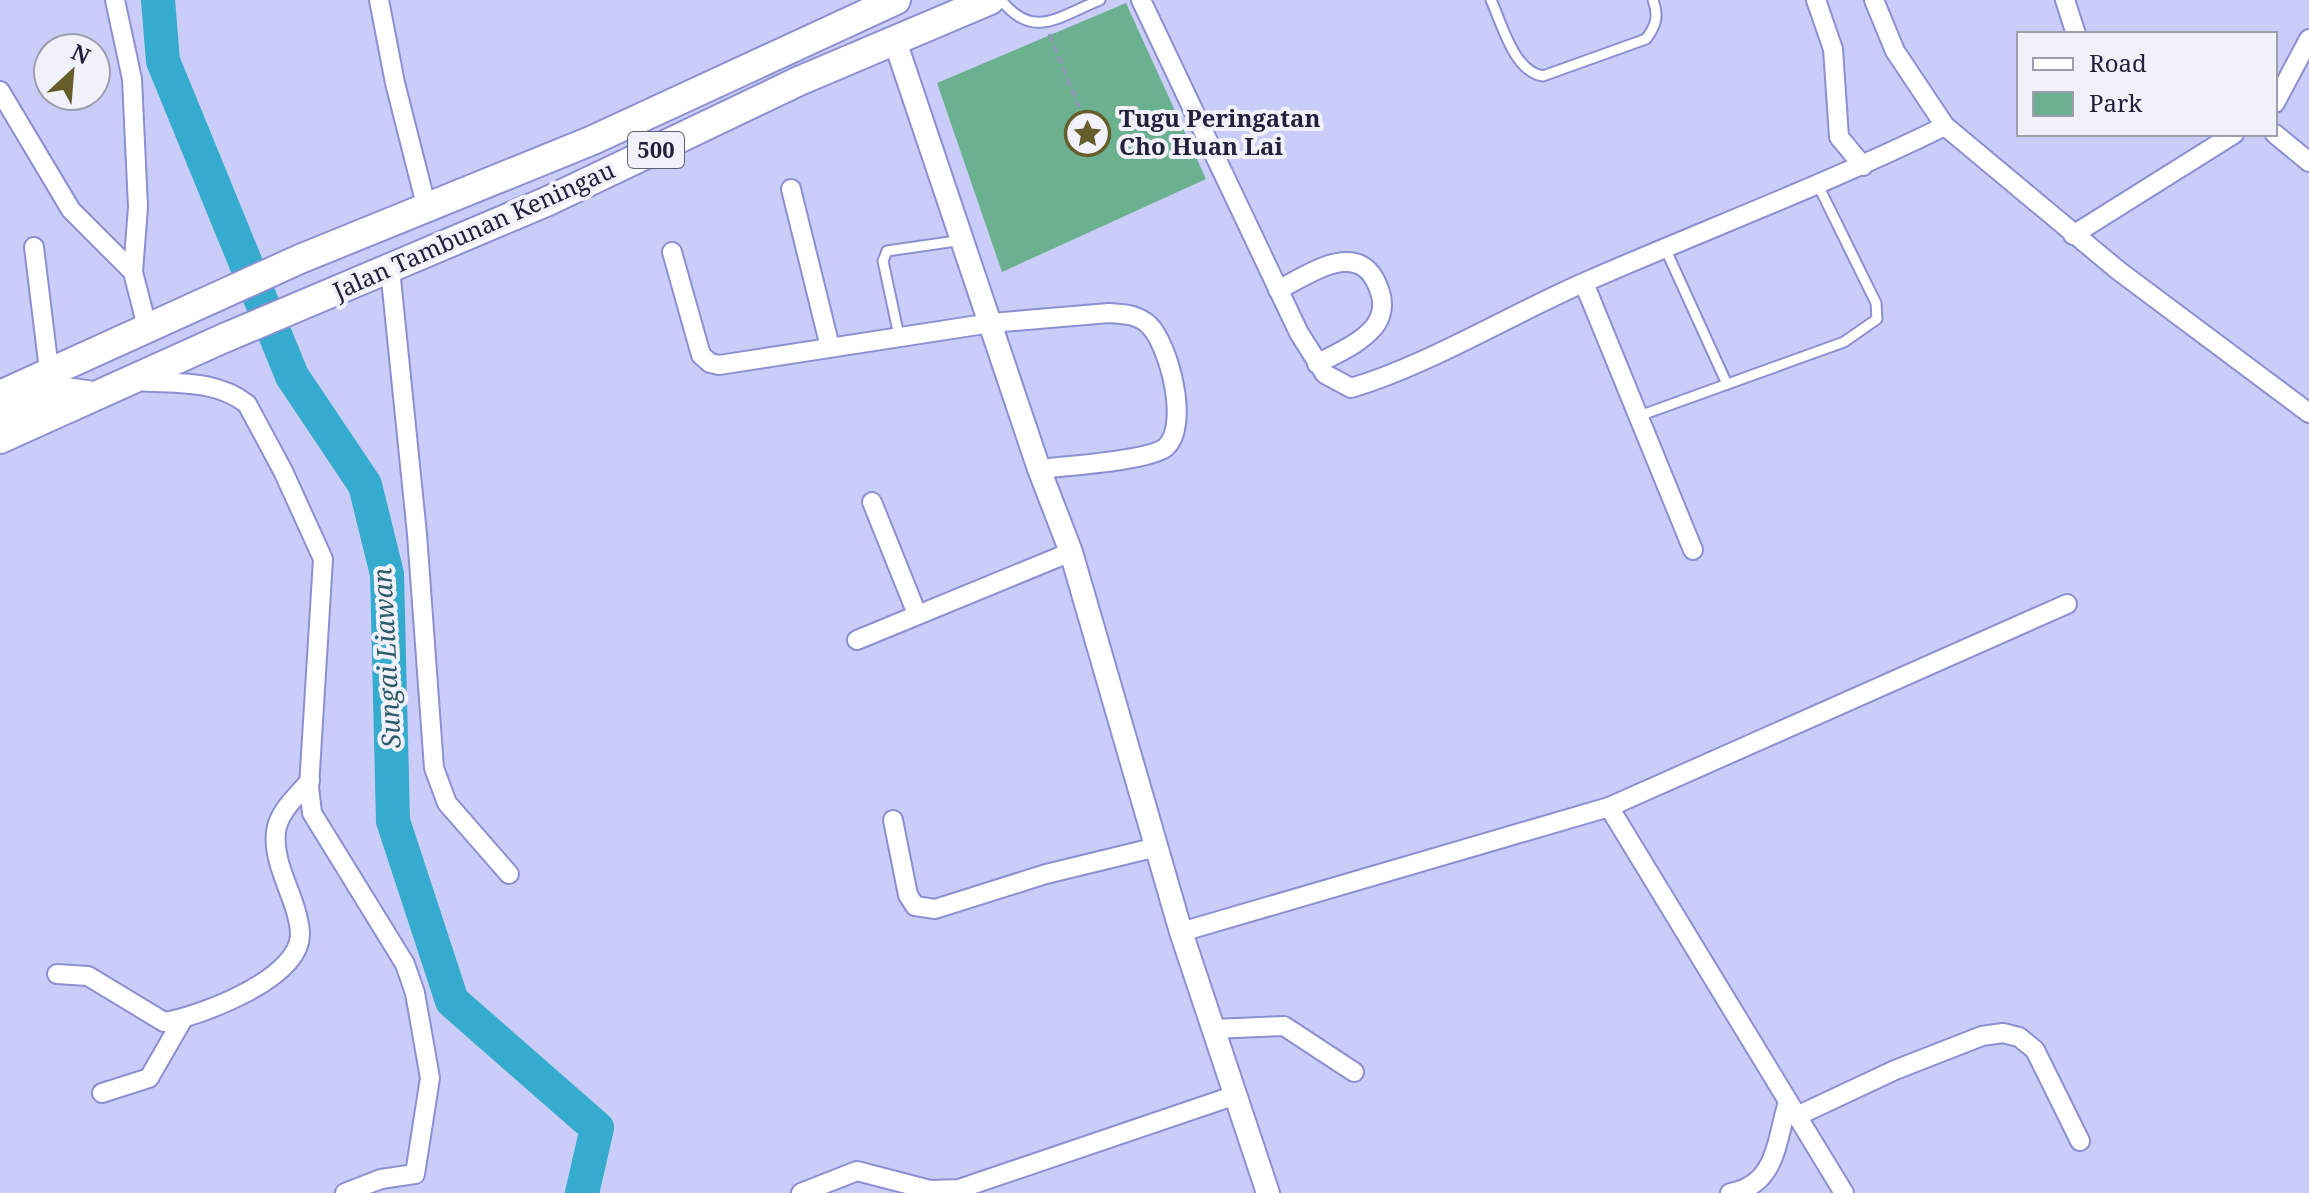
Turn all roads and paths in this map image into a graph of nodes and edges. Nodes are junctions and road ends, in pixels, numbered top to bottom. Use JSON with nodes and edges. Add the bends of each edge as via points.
{"nodes":[{"id":1,"x":115,"y":0,"type":"edge"},
{"id":2,"x":379,"y":0,"type":"edge"},
{"id":3,"x":896,"y":0,"type":"edge"},
{"id":4,"x":990,"y":0,"type":"edge"},
{"id":5,"x":1001,"y":0,"type":"edge"},
{"id":6,"x":1100,"y":0,"type":"edge"},
{"id":7,"x":1141,"y":0,"type":"edge"},
{"id":8,"x":1491,"y":0,"type":"edge"},
{"id":9,"x":1653,"y":0,"type":"edge"},
{"id":10,"x":1816,"y":0,"type":"edge"},
{"id":11,"x":1874,"y":0,"type":"edge"},
{"id":12,"x":2065,"y":0,"type":"edge"},
{"id":13,"x":1045,"y":23,"type":"junction"},
{"id":14,"x":2075,"y":32,"type":"edge"},
{"id":15,"x":2309,"y":39,"type":"edge"},
{"id":16,"x":895,"y":41,"type":"junction"},
{"id":17,"x":0,"y":91,"type":"edge"},
{"id":18,"x":2277,"y":99,"type":"edge"},
{"id":19,"x":1084,"y":119,"type":"dead end"},
{"id":20,"x":1945,"y":126,"type":"junction"},
{"id":21,"x":2231,"y":136,"type":"edge"},
{"id":22,"x":2277,"y":136,"type":"edge"},
{"id":23,"x":2309,"y":162,"type":"edge"},
{"id":24,"x":1863,"y":166,"type":"junction"},
{"id":25,"x":1817,"y":183,"type":"junction"},
{"id":26,"x":791,"y":189,"type":"dead end"},
{"id":27,"x":427,"y":209,"type":"junction"},
{"id":28,"x":2073,"y":235,"type":"junction"},
{"id":29,"x":964,"y":240,"type":"junction"},
{"id":30,"x":34,"y":247,"type":"dead end"},
{"id":31,"x":1665,"y":248,"type":"junction"},
{"id":32,"x":672,"y":252,"type":"dead end"},
{"id":33,"x":390,"y":269,"type":"junction"},
{"id":34,"x":133,"y":272,"type":"junction"},
{"id":35,"x":1584,"y":283,"type":"junction"},
{"id":36,"x":1278,"y":290,"type":"junction"},
{"id":37,"x":991,"y":323,"type":"junction"},
{"id":38,"x":147,"y":327,"type":"junction"},
{"id":39,"x":899,"y":336,"type":"junction"},
{"id":40,"x":830,"y":347,"type":"junction"},
{"id":41,"x":1317,"y":364,"type":"junction"},
{"id":42,"x":49,"y":370,"type":"junction"},
{"id":43,"x":130,"y":380,"type":"junction"},
{"id":44,"x":1727,"y":384,"type":"junction"},
{"id":45,"x":0,"y":395,"type":"edge"},
{"id":46,"x":91,"y":396,"type":"junction"},
{"id":47,"x":0,"y":413,"type":"edge"},
{"id":48,"x":2309,"y":413,"type":"edge"},
{"id":49,"x":1638,"y":416,"type":"junction"},
{"id":50,"x":0,"y":439,"type":"edge"},
{"id":51,"x":1039,"y":469,"type":"junction"},
{"id":52,"x":872,"y":502,"type":"dead end"},
{"id":53,"x":1693,"y":550,"type":"dead end"},
{"id":54,"x":1071,"y":552,"type":"junction"},
{"id":55,"x":2067,"y":604,"type":"dead end"},
{"id":56,"x":917,"y":614,"type":"junction"},
{"id":57,"x":857,"y":640,"type":"dead end"},
{"id":58,"x":310,"y":781,"type":"junction"},
{"id":59,"x":1609,"y":807,"type":"junction"},
{"id":60,"x":893,"y":820,"type":"dead end"},
{"id":61,"x":1157,"y":847,"type":"junction"},
{"id":62,"x":509,"y":874,"type":"dead end"},
{"id":63,"x":1181,"y":932,"type":"junction"},
{"id":64,"x":57,"y":974,"type":"dead end"},
{"id":65,"x":183,"y":1019,"type":"junction"},
{"id":66,"x":1213,"y":1029,"type":"junction"},
{"id":67,"x":1354,"y":1072,"type":"dead end"},
{"id":68,"x":102,"y":1093,"type":"dead end"},
{"id":69,"x":1233,"y":1096,"type":"junction"},
{"id":70,"x":1793,"y":1109,"type":"junction"},
{"id":71,"x":2080,"y":1141,"type":"dead end"},
{"id":72,"x":415,"y":1174,"type":"junction"},
{"id":73,"x":345,"y":1193,"type":"edge"},
{"id":74,"x":417,"y":1193,"type":"edge"},
{"id":75,"x":801,"y":1193,"type":"edge"},
{"id":76,"x":1268,"y":1193,"type":"edge"},
{"id":77,"x":1730,"y":1193,"type":"edge"},
{"id":78,"x":1844,"y":1193,"type":"edge"}],
"edges":[{"from":1,"to":34,"type":"street","via":[[132,79],[138,207]]},
{"from":2,"to":27,"type":"street"},
{"from":3,"to":27,"type":"main road","name":"Jalan Tambunan Keningau","number":"500","via":[[593,140]]},
{"from":4,"to":16,"type":"main road","name":"Jalan Tambunan Keningau","number":"500"},
{"from":5,"to":13,"type":"lane","via":[[1029,24]]},
{"from":6,"to":13,"type":"lane"},
{"from":7,"to":36,"type":"street"},
{"from":8,"to":9,"type":"lane","via":[[1520,62],[1543,76],[1646,39],[1655,25]]},
{"from":10,"to":24,"type":"street","via":[[1833,49],[1839,137]]},
{"from":11,"to":20,"type":"street","via":[[1895,51]]},
{"from":12,"to":14,"type":"street"},
{"from":13,"to":19,"type":"path"},
{"from":15,"to":18,"type":"street"},
{"from":16,"to":29,"type":"street"},
{"from":16,"to":33,"type":"main road","name":"Jalan Tambunan Keningau","number":"500"},
{"from":17,"to":34,"type":"street","via":[[71,210]]},
{"from":20,"to":24,"type":"street"},
{"from":20,"to":28,"type":"street"},
{"from":21,"to":28,"type":"street"},
{"from":22,"to":23,"type":"street"},
{"from":24,"to":25,"type":"street"},
{"from":25,"to":31,"type":"street"},
{"from":25,"to":44,"type":"lane","via":[[1876,303],[1877,319],[1844,342]]},
{"from":26,"to":40,"type":"street"},
{"from":27,"to":38,"type":"main road","name":"Jalan Tambunan Keningau","number":"500"},
{"from":28,"to":48,"type":"street"},
{"from":29,"to":37,"type":"street"},
{"from":29,"to":39,"type":"lane","via":[[887,251],[884,269]]},
{"from":30,"to":42,"type":"street"},
{"from":31,"to":35,"type":"street"},
{"from":31,"to":44,"type":"lane"},
{"from":32,"to":40,"type":"street","via":[[701,355],[710,363]]},
{"from":33,"to":43,"type":"main road","name":"Jalan Tambunan Keningau","number":"500"},
{"from":33,"to":62,"type":"street","via":[[434,768],[447,803]]},
{"from":34,"to":38,"type":"street"},
{"from":35,"to":41,"type":"street","via":[[1359,386],[1332,381]]},
{"from":35,"to":49,"type":"street"},
{"from":36,"to":41,"type":"street"},
{"from":36,"to":41,"type":"street","via":[[1336,263],[1360,264],[1372,274],[1382,300],[1375,326]]},
{"from":37,"to":39,"type":"street"},
{"from":37,"to":51,"type":"street"},
{"from":37,"to":51,"type":"street","via":[[1127,314],[1148,325],[1169,358],[1175,419],[1166,447],[1147,455]]},
{"from":38,"to":42,"type":"main road","name":"Jalan Tambunan Keningau","number":"500"},
{"from":39,"to":40,"type":"street"},
{"from":42,"to":45,"type":"main road","name":"Jalan Tambunan Keningau","number":"500"},
{"from":43,"to":46,"type":"main road","name":"Jalan Tambunan Keningau","number":"500"},
{"from":43,"to":58,"type":"street","via":[[207,386],[235,394],[247,404],[317,540],[323,587]]},
{"from":44,"to":49,"type":"lane"},
{"from":46,"to":47,"type":"main road","via":[[57,391]]},
{"from":46,"to":50,"type":"main road","name":"Jalan Tambunan Keningau","number":"500"},
{"from":49,"to":53,"type":"street"},
{"from":51,"to":54,"type":"street"},
{"from":52,"to":56,"type":"street"},
{"from":54,"to":56,"type":"street"},
{"from":54,"to":61,"type":"street"},
{"from":55,"to":59,"type":"street"},
{"from":56,"to":57,"type":"street"},
{"from":58,"to":65,"type":"street","via":[[276,830],[300,931],[297,951],[278,974]]},
{"from":58,"to":72,"type":"street","via":[[318,828],[405,964],[415,993],[430,1078]]},
{"from":59,"to":63,"type":"street"},
{"from":59,"to":70,"type":"street"},
{"from":60,"to":61,"type":"street","via":[[908,895],[915,906],[925,909]]},
{"from":61,"to":63,"type":"street"},
{"from":63,"to":66,"type":"street"},
{"from":64,"to":65,"type":"street","via":[[88,976],[164,1022]]},
{"from":65,"to":68,"type":"street","via":[[149,1078]]},
{"from":66,"to":67,"type":"street","via":[[1284,1026]]},
{"from":66,"to":69,"type":"street"},
{"from":69,"to":75,"type":"street","via":[[959,1189],[930,1190],[857,1171]]},
{"from":69,"to":76,"type":"street"},
{"from":70,"to":71,"type":"street","via":[[1982,1036],[2003,1033],[2035,1050]]},
{"from":70,"to":77,"type":"street","via":[[1763,1177],[1747,1190]]},
{"from":70,"to":78,"type":"street"},
{"from":72,"to":73,"type":"street","via":[[381,1179]]},
{"from":72,"to":74,"type":"street"}]}
